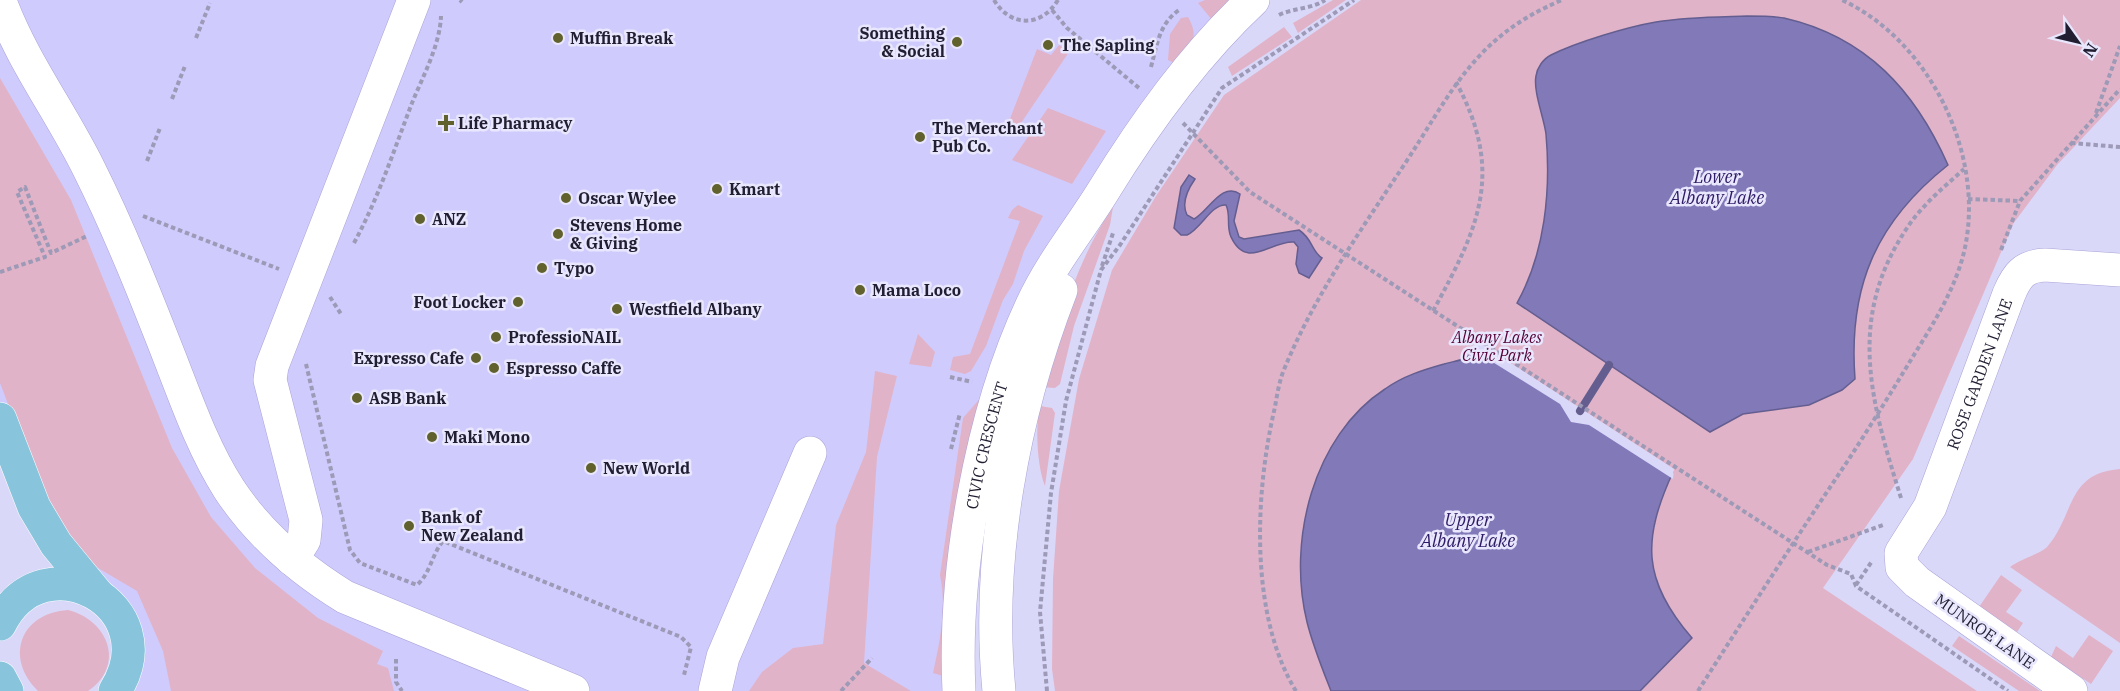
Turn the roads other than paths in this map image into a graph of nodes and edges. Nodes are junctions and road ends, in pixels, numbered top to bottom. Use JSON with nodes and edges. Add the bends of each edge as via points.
{"nodes":[{"id":1,"x":0,"y":1,"type":"edge"},
{"id":2,"x":427,"y":6,"type":"edge"},
{"id":3,"x":1263,"y":10,"type":"edge"},
{"id":4,"x":1100,"y":223,"type":"junction"},
{"id":5,"x":2120,"y":270,"type":"edge"},
{"id":6,"x":0,"y":419,"type":"edge"},
{"id":7,"x":810,"y":453,"type":"dead end"},
{"id":8,"x":292,"y":559,"type":"junction"},
{"id":9,"x":1888,"y":563,"type":"joint"},
{"id":10,"x":97,"y":594,"type":"junction"},
{"id":11,"x":0,"y":624,"type":"edge"},
{"id":12,"x":0,"y":678,"type":"edge"},
{"id":13,"x":124,"y":683,"type":"edge"},
{"id":14,"x":7,"y":691,"type":"edge"},
{"id":15,"x":573,"y":691,"type":"edge"},
{"id":16,"x":715,"y":691,"type":"edge"},
{"id":17,"x":959,"y":691,"type":"edge"},
{"id":18,"x":999,"y":691,"type":"edge"},
{"id":19,"x":2071,"y":691,"type":"edge"}],
"edges":[{"from":1,"to":8,"type":"street","via":[[34,76],[89,167],[216,466],[246,511]]},
{"from":2,"to":8,"type":"street","via":[[272,366],[270,380],[306,520],[304,540]]},
{"from":3,"to":4,"type":"street","name":"CIVIC CRESCENT","via":[[1215,38],[1132,145]]},
{"from":4,"to":17,"type":"street","name":"CIVIC CRESCENT","via":[[1054,263],[1032,305],[1009,366],[990,432],[967,542],[959,624]]},
{"from":4,"to":18,"type":"street","name":"CIVIC CRESCENT","via":[[1039,354],[1009,474],[999,551]]},
{"from":5,"to":9,"type":"street","name":"ROSE GARDEN LANE","via":[[2033,265],[2021,272],[2009,294],[1930,507],[1901,553]]},
{"from":6,"to":10,"type":"main road","via":[[34,507],[56,544]]},
{"from":7,"to":16,"type":"street","via":[[723,657]]},
{"from":8,"to":15,"type":"street","via":[[345,597]]},
{"from":9,"to":19,"type":"street","name":"MUNROE LANE"},
{"from":10,"to":11,"type":"main road","via":[[72,585],[46,586],[12,605]]},
{"from":10,"to":13,"type":"main road","via":[[108,602],[128,639]]},
{"from":12,"to":14,"type":"main road"}]}
